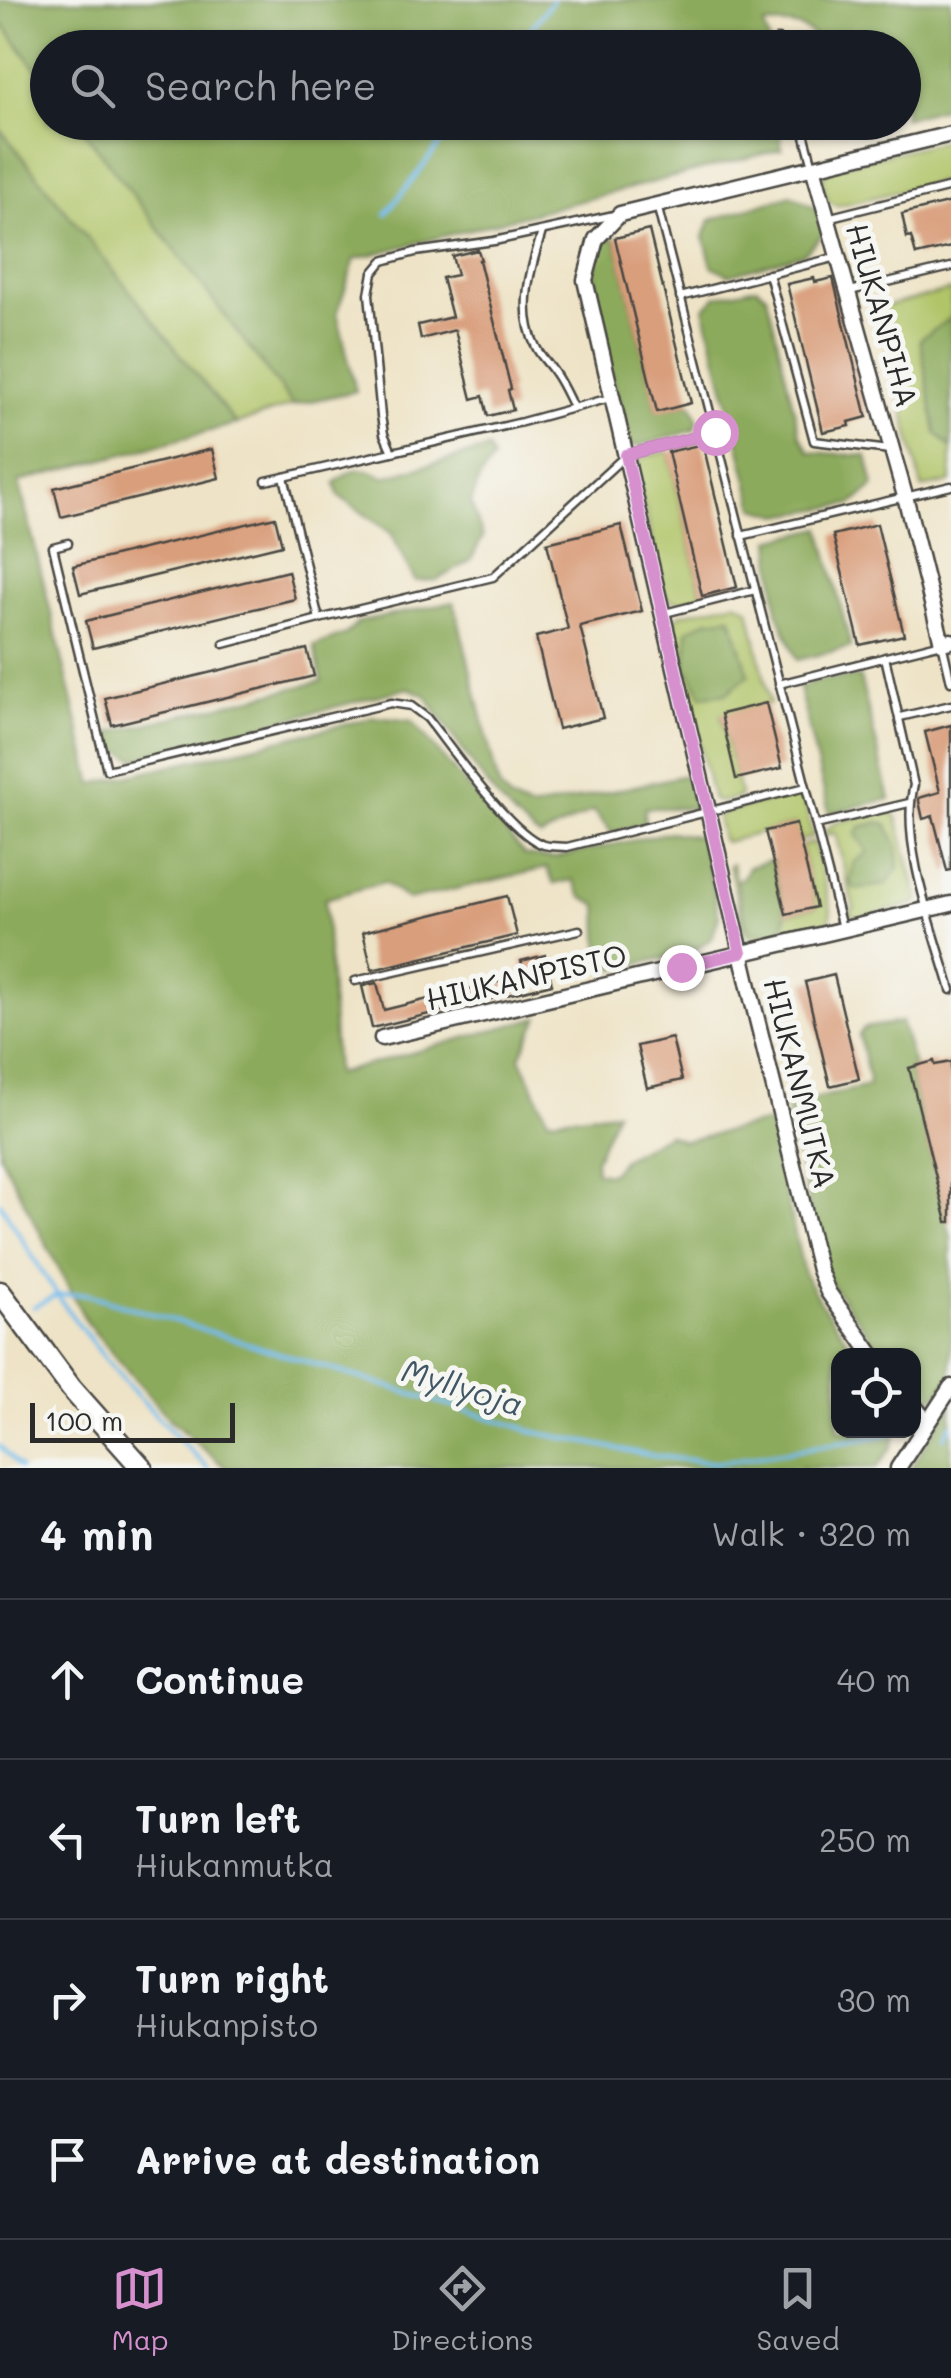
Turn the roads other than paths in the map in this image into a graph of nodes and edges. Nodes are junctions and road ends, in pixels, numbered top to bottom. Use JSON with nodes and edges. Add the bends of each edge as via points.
{"nodes":[{"id":1,"x":951,"y":134,"type":"edge"},
{"id":2,"x":806,"y":140,"type":"edge"},
{"id":3,"x":814,"y":168,"type":"junction"},
{"id":4,"x":951,"y":187,"type":"edge"},
{"id":5,"x":656,"y":205,"type":"junction"},
{"id":6,"x":620,"y":214,"type":"junction"},
{"id":7,"x":828,"y":218,"type":"junction"},
{"id":8,"x":543,"y":231,"type":"junction"},
{"id":9,"x":838,"y":257,"type":"junction"},
{"id":10,"x":951,"y":268,"type":"edge"},
{"id":11,"x":769,"y":274,"type":"junction"},
{"id":12,"x":848,"y":292,"type":"junction"},
{"id":13,"x":680,"y":297,"type":"junction"},
{"id":14,"x":612,"y":398,"type":"junction"},
{"id":15,"x":573,"y":407,"type":"junction"},
{"id":16,"x":715,"y":432,"type":"junction"},
{"id":17,"x":892,"y":450,"type":"junction"},
{"id":18,"x":392,"y":452,"type":"junction"},
{"id":19,"x":626,"y":455,"type":"junction"},
{"id":20,"x":284,"y":476,"type":"junction"},
{"id":21,"x":266,"y":481,"type":"dead end"},
{"id":22,"x":951,"y":486,"type":"edge"},
{"id":23,"x":905,"y":496,"type":"junction"},
{"id":24,"x":742,"y":536,"type":"junction"},
{"id":25,"x":68,"y":543,"type":"dead end"},
{"id":26,"x":756,"y":590,"type":"junction"},
{"id":27,"x":664,"y":614,"type":"junction"},
{"id":28,"x":319,"y":619,"type":"junction"},
{"id":29,"x":946,"y":642,"type":"edge"},
{"id":30,"x":224,"y":644,"type":"dead end"},
{"id":31,"x":886,"y":656,"type":"junction"},
{"id":32,"x":99,"y":673,"type":"dead end"},
{"id":33,"x":85,"y":676,"type":"junction"},
{"id":34,"x":951,"y":682,"type":"edge"},
{"id":35,"x":780,"y":684,"type":"junction"},
{"id":36,"x":951,"y":705,"type":"edge"},
{"id":37,"x":900,"y":717,"type":"junction"},
{"id":38,"x":806,"y":788,"type":"junction"},
{"id":39,"x":909,"y":803,"type":"junction"},
{"id":40,"x":710,"y":812,"type":"junction"},
{"id":41,"x":816,"y":825,"type":"junction"},
{"id":42,"x":951,"y":904,"type":"edge"},
{"id":43,"x":928,"y":909,"type":"junction"},
{"id":44,"x":842,"y":929,"type":"junction"},
{"id":45,"x":579,"y":930,"type":"dead end"},
{"id":46,"x":741,"y":953,"type":"junction"},
{"id":47,"x":355,"y":981,"type":"dead end"},
{"id":48,"x":951,"y":990,"type":"edge"},
{"id":49,"x":382,"y":1038,"type":"dead end"},
{"id":50,"x":0,"y":1292,"type":"edge"},
{"id":51,"x":868,"y":1348,"type":"edge"},
{"id":52,"x":951,"y":1387,"type":"edge"},
{"id":53,"x":921,"y":1415,"type":"edge"},
{"id":54,"x":927,"y":1422,"type":"junction"},
{"id":55,"x":142,"y":1468,"type":"edge"},
{"id":56,"x":898,"y":1468,"type":"edge"}],
"edges":[{"from":1,"to":3,"type":"street"},
{"from":2,"to":3,"type":"lane"},
{"from":3,"to":5,"type":"street"},
{"from":3,"to":7,"type":"street","name":"HIUKANPIHA"},
{"from":4,"to":7,"type":"lane"},
{"from":5,"to":6,"type":"street"},
{"from":5,"to":13,"type":"lane"},
{"from":6,"to":8,"type":"lane"},
{"from":6,"to":14,"type":"street","name":"HIUKANMUTKA","via":[[596,239],[585,280]]},
{"from":7,"to":9,"type":"street","name":"HIUKANPIHA"},
{"from":8,"to":15,"type":"lane","via":[[532,266],[528,324]]},
{"from":8,"to":18,"type":"lane","via":[[415,252],[383,261],[373,273],[369,294],[381,416]]},
{"from":9,"to":11,"type":"lane"},
{"from":9,"to":12,"type":"street","name":"HIUKANPIHA"},
{"from":10,"to":12,"type":"lane"},
{"from":11,"to":13,"type":"lane"},
{"from":11,"to":17,"type":"lane","via":[[814,440]]},
{"from":12,"to":17,"type":"street","name":"HIUKANPIHA"},
{"from":13,"to":16,"type":"lane"},
{"from":14,"to":15,"type":"lane"},
{"from":14,"to":19,"type":"street","name":"HIUKANMUTKA"},
{"from":15,"to":18,"type":"lane"},
{"from":16,"to":19,"type":"lane"},
{"from":16,"to":24,"type":"lane"},
{"from":17,"to":23,"type":"street","name":"HIUKANPIHA"},
{"from":18,"to":20,"type":"lane"},
{"from":19,"to":27,"type":"street","name":"HIUKANMUTKA"},
{"from":19,"to":28,"type":"lane","via":[[492,578]]},
{"from":20,"to":21,"type":"lane"},
{"from":20,"to":28,"type":"lane"},
{"from":22,"to":23,"type":"lane"},
{"from":23,"to":24,"type":"lane"},
{"from":23,"to":29,"type":"street","name":"HIUKANPIHA"},
{"from":24,"to":26,"type":"lane"},
{"from":25,"to":33,"type":"lane","via":[[53,547]]},
{"from":26,"to":27,"type":"lane"},
{"from":26,"to":35,"type":"lane"},
{"from":27,"to":40,"type":"street","name":"HIUKANMUTKA"},
{"from":28,"to":30,"type":"lane"},
{"from":29,"to":31,"type":"lane"},
{"from":29,"to":34,"type":"lane"},
{"from":31,"to":35,"type":"lane"},
{"from":31,"to":37,"type":"lane"},
{"from":32,"to":33,"type":"lane"},
{"from":33,"to":40,"type":"lane","via":[[107,770],[391,703],[427,718],[507,818],[545,846]]},
{"from":35,"to":38,"type":"lane"},
{"from":36,"to":37,"type":"lane"},
{"from":37,"to":39,"type":"lane","via":[[914,784]]},
{"from":38,"to":40,"type":"lane"},
{"from":38,"to":41,"type":"lane"},
{"from":39,"to":41,"type":"lane"},
{"from":39,"to":43,"type":"lane"},
{"from":40,"to":46,"type":"street","name":"HIUKANMUTKA"},
{"from":41,"to":44,"type":"lane"},
{"from":42,"to":43,"type":"street"},
{"from":43,"to":44,"type":"street"},
{"from":43,"to":48,"type":"lane"},
{"from":44,"to":46,"type":"street"},
{"from":45,"to":47,"type":"lane"},
{"from":46,"to":49,"type":"street","name":"HIUKANPISTO"},
{"from":46,"to":51,"type":"street","name":"HIUKANMUTKA","via":[[819,1270]]},
{"from":50,"to":55,"type":"main road","via":[[70,1388]]},
{"from":52,"to":54,"type":"street"},
{"from":53,"to":54,"type":"street"},
{"from":54,"to":56,"type":"street"}]}
